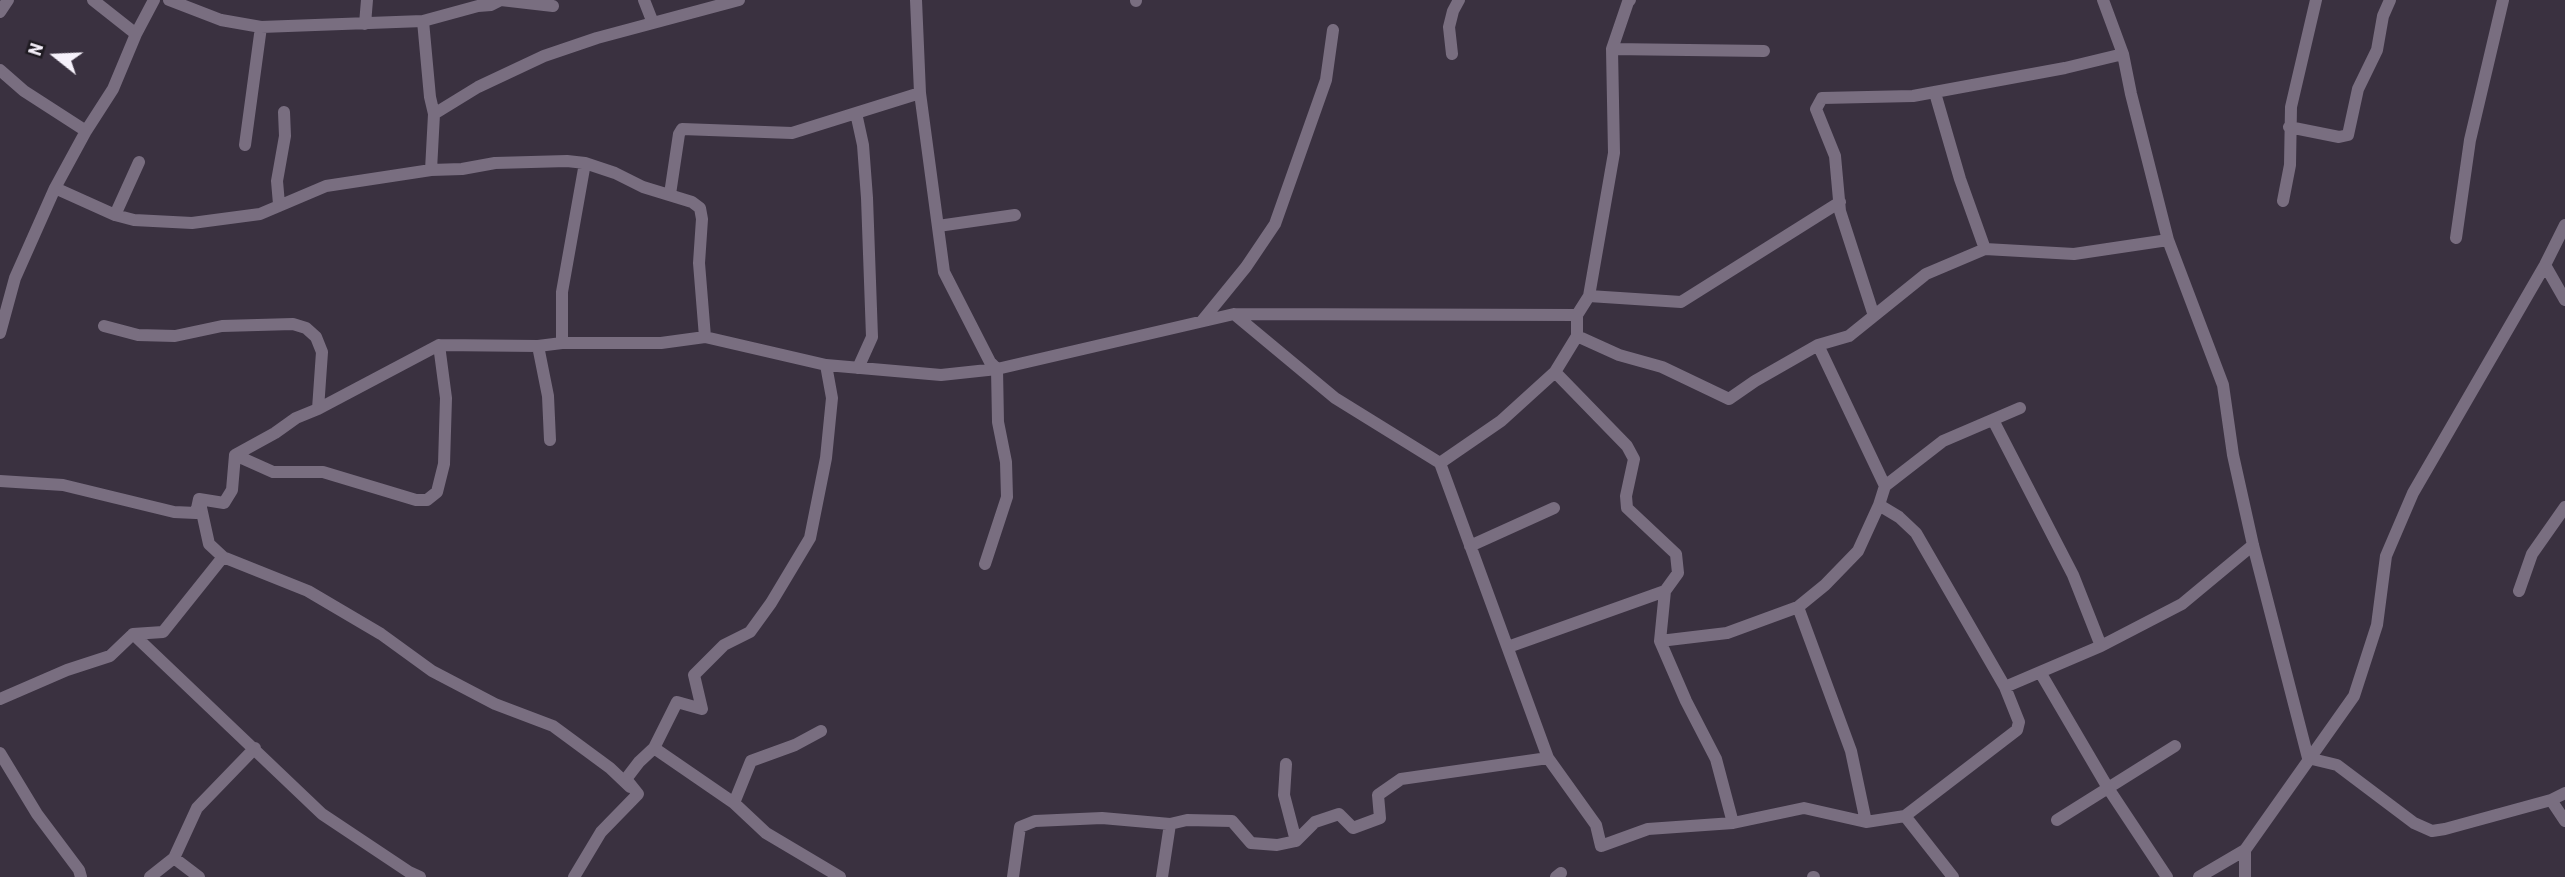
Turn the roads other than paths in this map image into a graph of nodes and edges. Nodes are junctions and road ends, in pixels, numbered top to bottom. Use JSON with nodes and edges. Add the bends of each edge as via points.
{"nodes":[{"id":1,"x":8,"y":0,"type":"edge"},
{"id":2,"x":93,"y":0,"type":"edge"},
{"id":3,"x":154,"y":0,"type":"edge"},
{"id":4,"x":169,"y":0,"type":"edge"},
{"id":5,"x":367,"y":0,"type":"edge"},
{"id":6,"x":501,"y":0,"type":"edge"},
{"id":7,"x":644,"y":0,"type":"edge"},
{"id":8,"x":739,"y":0,"type":"edge"},
{"id":9,"x":916,"y":0,"type":"edge"},
{"id":10,"x":1458,"y":0,"type":"edge"},
{"id":11,"x":2103,"y":0,"type":"edge"},
{"id":12,"x":2316,"y":0,"type":"edge"},
{"id":13,"x":2389,"y":0,"type":"edge"},
{"id":14,"x":2503,"y":0,"type":"edge"},
{"id":15,"x":1625,"y":1,"type":"edge"},
{"id":16,"x":553,"y":6,"type":"dead end"},
{"id":17,"x":0,"y":12,"type":"edge"},
{"id":18,"x":423,"y":21,"type":"junction"},
{"id":19,"x":653,"y":23,"type":"junction"},
{"id":20,"x":365,"y":24,"type":"junction"},
{"id":21,"x":261,"y":27,"type":"junction"},
{"id":22,"x":1334,"y":30,"type":"dead end"},
{"id":23,"x":136,"y":34,"type":"junction"},
{"id":24,"x":1612,"y":49,"type":"junction"},
{"id":25,"x":1764,"y":51,"type":"dead end"},
{"id":26,"x":1452,"y":54,"type":"dead end"},
{"id":27,"x":2123,"y":54,"type":"junction"},
{"id":28,"x":0,"y":69,"type":"edge"},
{"id":29,"x":920,"y":93,"type":"junction"},
{"id":30,"x":1935,"y":93,"type":"junction"},
{"id":31,"x":284,"y":112,"type":"dead end"},
{"id":32,"x":856,"y":113,"type":"junction"},
{"id":33,"x":434,"y":114,"type":"junction"},
{"id":34,"x":2289,"y":127,"type":"junction"},
{"id":35,"x":86,"y":131,"type":"junction"},
{"id":36,"x":245,"y":145,"type":"dead end"},
{"id":37,"x":139,"y":162,"type":"dead end"},
{"id":38,"x":585,"y":163,"type":"junction"},
{"id":39,"x":431,"y":170,"type":"junction"},
{"id":40,"x":55,"y":188,"type":"junction"},
{"id":41,"x":670,"y":194,"type":"junction"},
{"id":42,"x":2283,"y":201,"type":"dead end"},
{"id":43,"x":1840,"y":202,"type":"junction"},
{"id":44,"x":279,"y":204,"type":"junction"},
{"id":45,"x":115,"y":215,"type":"junction"},
{"id":46,"x":1015,"y":215,"type":"dead end"},
{"id":47,"x":2565,"y":225,"type":"edge"},
{"id":48,"x":938,"y":226,"type":"junction"},
{"id":49,"x":2456,"y":238,"type":"dead end"},
{"id":50,"x":2168,"y":240,"type":"junction"},
{"id":51,"x":1985,"y":249,"type":"junction"},
{"id":52,"x":2545,"y":265,"type":"junction"},
{"id":53,"x":0,"y":274,"type":"edge"},
{"id":54,"x":15,"y":278,"type":"junction"},
{"id":55,"x":1589,"y":296,"type":"junction"},
{"id":56,"x":2565,"y":300,"type":"edge"},
{"id":57,"x":3,"y":308,"type":"edge"},
{"id":58,"x":1234,"y":314,"type":"junction"},
{"id":59,"x":1577,"y":315,"type":"junction"},
{"id":60,"x":1874,"y":316,"type":"junction"},
{"id":61,"x":1202,"y":322,"type":"junction"},
{"id":62,"x":104,"y":326,"type":"dead end"},
{"id":63,"x":0,"y":333,"type":"edge"},
{"id":64,"x":1577,"y":336,"type":"junction"},
{"id":65,"x":705,"y":337,"type":"junction"},
{"id":66,"x":562,"y":343,"type":"junction"},
{"id":67,"x":439,"y":345,"type":"junction"},
{"id":68,"x":1818,"y":345,"type":"junction"},
{"id":69,"x":538,"y":346,"type":"junction"},
{"id":70,"x":826,"y":365,"type":"junction"},
{"id":71,"x":858,"y":368,"type":"junction"},
{"id":72,"x":997,"y":369,"type":"junction"},
{"id":73,"x":1555,"y":372,"type":"junction"},
{"id":74,"x":2020,"y":408,"type":"dead end"},
{"id":75,"x":318,"y":409,"type":"junction"},
{"id":76,"x":1993,"y":420,"type":"junction"},
{"id":77,"x":550,"y":440,"type":"dead end"},
{"id":78,"x":235,"y":455,"type":"junction"},
{"id":79,"x":1440,"y":463,"type":"junction"},
{"id":80,"x":0,"y":481,"type":"edge"},
{"id":81,"x":1885,"y":486,"type":"junction"},
{"id":82,"x":199,"y":499,"type":"junction"},
{"id":83,"x":1879,"y":505,"type":"junction"},
{"id":84,"x":2565,"y":507,"type":"edge"},
{"id":85,"x":1554,"y":508,"type":"dead end"},
{"id":86,"x":1470,"y":545,"type":"junction"},
{"id":87,"x":2253,"y":545,"type":"junction"},
{"id":88,"x":223,"y":557,"type":"junction"},
{"id":89,"x":985,"y":564,"type":"dead end"},
{"id":90,"x":1665,"y":591,"type":"junction"},
{"id":91,"x":2519,"y":591,"type":"dead end"},
{"id":92,"x":1798,"y":607,"type":"junction"},
{"id":93,"x":133,"y":634,"type":"junction"},
{"id":94,"x":1660,"y":641,"type":"junction"},
{"id":95,"x":2101,"y":646,"type":"junction"},
{"id":96,"x":1508,"y":647,"type":"junction"},
{"id":97,"x":2040,"y":672,"type":"junction"},
{"id":98,"x":2005,"y":687,"type":"junction"},
{"id":99,"x":0,"y":699,"type":"edge"},
{"id":100,"x":821,"y":731,"type":"dead end"},
{"id":101,"x":2175,"y":746,"type":"dead end"},
{"id":102,"x":255,"y":748,"type":"junction"},
{"id":103,"x":654,"y":748,"type":"junction"},
{"id":104,"x":0,"y":753,"type":"edge"},
{"id":105,"x":1548,"y":758,"type":"junction"},
{"id":106,"x":2308,"y":758,"type":"junction"},
{"id":107,"x":1286,"y":764,"type":"dead end"},
{"id":108,"x":2108,"y":788,"type":"junction"},
{"id":109,"x":2565,"y":793,"type":"edge"},
{"id":110,"x":638,"y":794,"type":"junction"},
{"id":111,"x":2550,"y":800,"type":"junction"},
{"id":112,"x":734,"y":803,"type":"junction"},
{"id":113,"x":1905,"y":817,"type":"junction"},
{"id":114,"x":2057,"y":820,"type":"dead end"},
{"id":115,"x":2565,"y":821,"type":"edge"},
{"id":116,"x":1866,"y":822,"type":"junction"},
{"id":117,"x":1733,"y":823,"type":"junction"},
{"id":118,"x":1170,"y":824,"type":"junction"},
{"id":119,"x":1296,"y":841,"type":"junction"},
{"id":120,"x":2245,"y":850,"type":"junction"},
{"id":121,"x":174,"y":858,"type":"junction"},
{"id":122,"x":81,"y":877,"type":"edge"},
{"id":123,"x":150,"y":877,"type":"edge"},
{"id":124,"x":199,"y":877,"type":"edge"},
{"id":125,"x":420,"y":877,"type":"edge"},
{"id":126,"x":574,"y":877,"type":"edge"},
{"id":127,"x":840,"y":877,"type":"edge"},
{"id":128,"x":1013,"y":877,"type":"edge"},
{"id":129,"x":1162,"y":877,"type":"edge"},
{"id":130,"x":1953,"y":877,"type":"edge"},
{"id":131,"x":2167,"y":877,"type":"edge"},
{"id":132,"x":2199,"y":877,"type":"edge"},
{"id":133,"x":2245,"y":877,"type":"edge"}],
"edges":[{"from":1,"to":17,"type":"street"},
{"from":2,"to":23,"type":"street"},
{"from":3,"to":23,"type":"street"},
{"from":4,"to":21,"type":"street","via":[[221,20]]},
{"from":5,"to":20,"type":"street"},
{"from":6,"to":16,"type":"street"},
{"from":6,"to":18,"type":"street"},
{"from":7,"to":19,"type":"street"},
{"from":8,"to":19,"type":"street"},
{"from":9,"to":29,"type":"street"},
{"from":10,"to":26,"type":"street","via":[[1449,27]]},
{"from":11,"to":27,"type":"street"},
{"from":12,"to":34,"type":"street"},
{"from":13,"to":34,"type":"street","via":[[2376,50],[2358,89],[2348,135]]},
{"from":14,"to":49,"type":"street","via":[[2469,140]]},
{"from":15,"to":24,"type":"street"},
{"from":18,"to":20,"type":"street"},
{"from":18,"to":33,"type":"street"},
{"from":19,"to":33,"type":"street","via":[[544,56]]},
{"from":20,"to":21,"type":"street"},
{"from":21,"to":36,"type":"street"},
{"from":22,"to":61,"type":"street","via":[[1326,80],[1275,224]]},
{"from":23,"to":35,"type":"street","via":[[113,89]]},
{"from":24,"to":25,"type":"street"},
{"from":24,"to":55,"type":"street","via":[[1614,153]]},
{"from":27,"to":30,"type":"street"},
{"from":27,"to":50,"type":"street"},
{"from":28,"to":35,"type":"street","via":[[24,91]]},
{"from":29,"to":32,"type":"street"},
{"from":29,"to":48,"type":"street"},
{"from":30,"to":43,"type":"street","via":[[1822,99],[1816,109],[1835,156]]},
{"from":30,"to":51,"type":"street"},
{"from":31,"to":44,"type":"street"},
{"from":32,"to":41,"type":"street","via":[[792,133],[682,129]]},
{"from":32,"to":71,"type":"street","via":[[867,198],[872,337]]},
{"from":33,"to":39,"type":"street"},
{"from":34,"to":42,"type":"street","via":[[2290,165]]},
{"from":35,"to":40,"type":"street"},
{"from":37,"to":45,"type":"street"},
{"from":38,"to":39,"type":"street","via":[[495,163]]},
{"from":38,"to":41,"type":"street"},
{"from":38,"to":66,"type":"street","via":[[562,292]]},
{"from":39,"to":44,"type":"street","via":[[326,186]]},
{"from":40,"to":45,"type":"street"},
{"from":40,"to":54,"type":"street"},
{"from":41,"to":65,"type":"street","via":[[700,208]]},
{"from":43,"to":55,"type":"street","via":[[1681,302]]},
{"from":43,"to":60,"type":"street"},
{"from":44,"to":45,"type":"street","via":[[260,214],[192,223]]},
{"from":46,"to":48,"type":"street"},
{"from":47,"to":52,"type":"street"},
{"from":48,"to":72,"type":"street","via":[[944,272]]},
{"from":50,"to":51,"type":"street","via":[[2074,254]]},
{"from":50,"to":87,"type":"street","via":[[2223,385]]},
{"from":51,"to":60,"type":"street","via":[[1926,274]]},
{"from":52,"to":56,"type":"street"},
{"from":52,"to":106,"type":"street","via":[[2413,493],[2386,556],[2377,625],[2354,696]]},
{"from":53,"to":54,"type":"street"},
{"from":54,"to":57,"type":"street"},
{"from":55,"to":59,"type":"street"},
{"from":57,"to":63,"type":"street"},
{"from":58,"to":59,"type":"street"},
{"from":58,"to":61,"type":"street"},
{"from":58,"to":79,"type":"street","via":[[1335,398]]},
{"from":59,"to":64,"type":"street"},
{"from":60,"to":68,"type":"street","via":[[1849,335]]},
{"from":61,"to":72,"type":"street"},
{"from":62,"to":75,"type":"street","via":[[138,335],[175,336],[222,326],[293,324],[306,328],[316,337],[321,352]]},
{"from":64,"to":68,"type":"street","via":[[1662,367],[1729,399]]},
{"from":64,"to":73,"type":"street"},
{"from":65,"to":66,"type":"street","via":[[661,343]]},
{"from":65,"to":70,"type":"street"},
{"from":66,"to":69,"type":"street"},
{"from":67,"to":69,"type":"street"},
{"from":67,"to":75,"type":"street"},
{"from":67,"to":78,"type":"street","via":[[446,398],[444,464],[437,492],[427,500],[323,472],[273,472]]},
{"from":68,"to":81,"type":"street"},
{"from":69,"to":77,"type":"street","via":[[548,396]]},
{"from":70,"to":71,"type":"street"},
{"from":70,"to":103,"type":"street","via":[[832,398],[810,538],[750,632],[724,645],[694,676],[702,709],[677,702]]},
{"from":71,"to":72,"type":"street","via":[[941,375]]},
{"from":72,"to":89,"type":"street","via":[[1007,497]]},
{"from":73,"to":79,"type":"street","via":[[1501,421]]},
{"from":73,"to":90,"type":"street","via":[[1627,446],[1634,459],[1627,508],[1676,554],[1678,573]]},
{"from":74,"to":76,"type":"street"},
{"from":75,"to":78,"type":"street"},
{"from":76,"to":81,"type":"street","via":[[1943,441]]},
{"from":76,"to":95,"type":"street","via":[[2073,575]]},
{"from":78,"to":82,"type":"street","via":[[232,490],[224,503]]},
{"from":79,"to":86,"type":"street"},
{"from":80,"to":82,"type":"street","via":[[62,485],[174,512],[196,513]]},
{"from":81,"to":83,"type":"street"},
{"from":82,"to":88,"type":"street","via":[[209,544]]},
{"from":83,"to":92,"type":"street","via":[[1858,551]]},
{"from":83,"to":98,"type":"street","via":[[1916,533]]},
{"from":84,"to":91,"type":"street","via":[[2532,554]]},
{"from":85,"to":86,"type":"street"},
{"from":86,"to":96,"type":"street"},
{"from":87,"to":95,"type":"street","via":[[2182,604]]},
{"from":87,"to":106,"type":"street"},
{"from":88,"to":93,"type":"street","via":[[163,632]]},
{"from":88,"to":110,"type":"street","via":[[308,591],[432,671],[495,704],[553,726]]},
{"from":90,"to":94,"type":"street"},
{"from":90,"to":96,"type":"street"},
{"from":92,"to":94,"type":"street","via":[[1727,633]]},
{"from":92,"to":116,"type":"street","via":[[1851,751]]},
{"from":93,"to":99,"type":"street","via":[[110,656]]},
{"from":93,"to":102,"type":"street"},
{"from":94,"to":117,"type":"street","via":[[1716,759]]},
{"from":95,"to":97,"type":"street"},
{"from":96,"to":105,"type":"street"},
{"from":97,"to":98,"type":"street"},
{"from":97,"to":108,"type":"street"},
{"from":98,"to":113,"type":"street","via":[[2019,722],[2017,730]]},
{"from":100,"to":112,"type":"street","via":[[796,746],[751,761]]},
{"from":101,"to":108,"type":"street"},
{"from":102,"to":121,"type":"street","via":[[197,808]]},
{"from":102,"to":125,"type":"street","via":[[322,814]]},
{"from":103,"to":110,"type":"street","via":[[626,779]]},
{"from":103,"to":112,"type":"street"},
{"from":104,"to":122,"type":"street"},
{"from":105,"to":117,"type":"street","via":[[1596,825],[1601,846],[1648,829]]},
{"from":105,"to":119,"type":"street","via":[[1401,779],[1378,795],[1380,818],[1353,828],[1339,814],[1315,822]]},
{"from":106,"to":111,"type":"street","via":[[2337,765],[2414,823],[2432,831]]},
{"from":106,"to":120,"type":"street"},
{"from":107,"to":119,"type":"street","via":[[1284,795]]},
{"from":108,"to":114,"type":"street"},
{"from":108,"to":131,"type":"street"},
{"from":109,"to":111,"type":"street"},
{"from":110,"to":126,"type":"street","via":[[601,832]]},
{"from":111,"to":115,"type":"street"},
{"from":112,"to":127,"type":"street","via":[[766,833]]},
{"from":113,"to":116,"type":"street"},
{"from":113,"to":130,"type":"street"},
{"from":116,"to":117,"type":"street","via":[[1804,808]]},
{"from":118,"to":119,"type":"street","via":[[1232,821],[1251,843]]},
{"from":118,"to":128,"type":"street","via":[[1102,818],[1035,821],[1020,827]]},
{"from":118,"to":129,"type":"street"},
{"from":120,"to":132,"type":"street"},
{"from":120,"to":133,"type":"street"},
{"from":121,"to":123,"type":"street"},
{"from":121,"to":124,"type":"street"}]}
